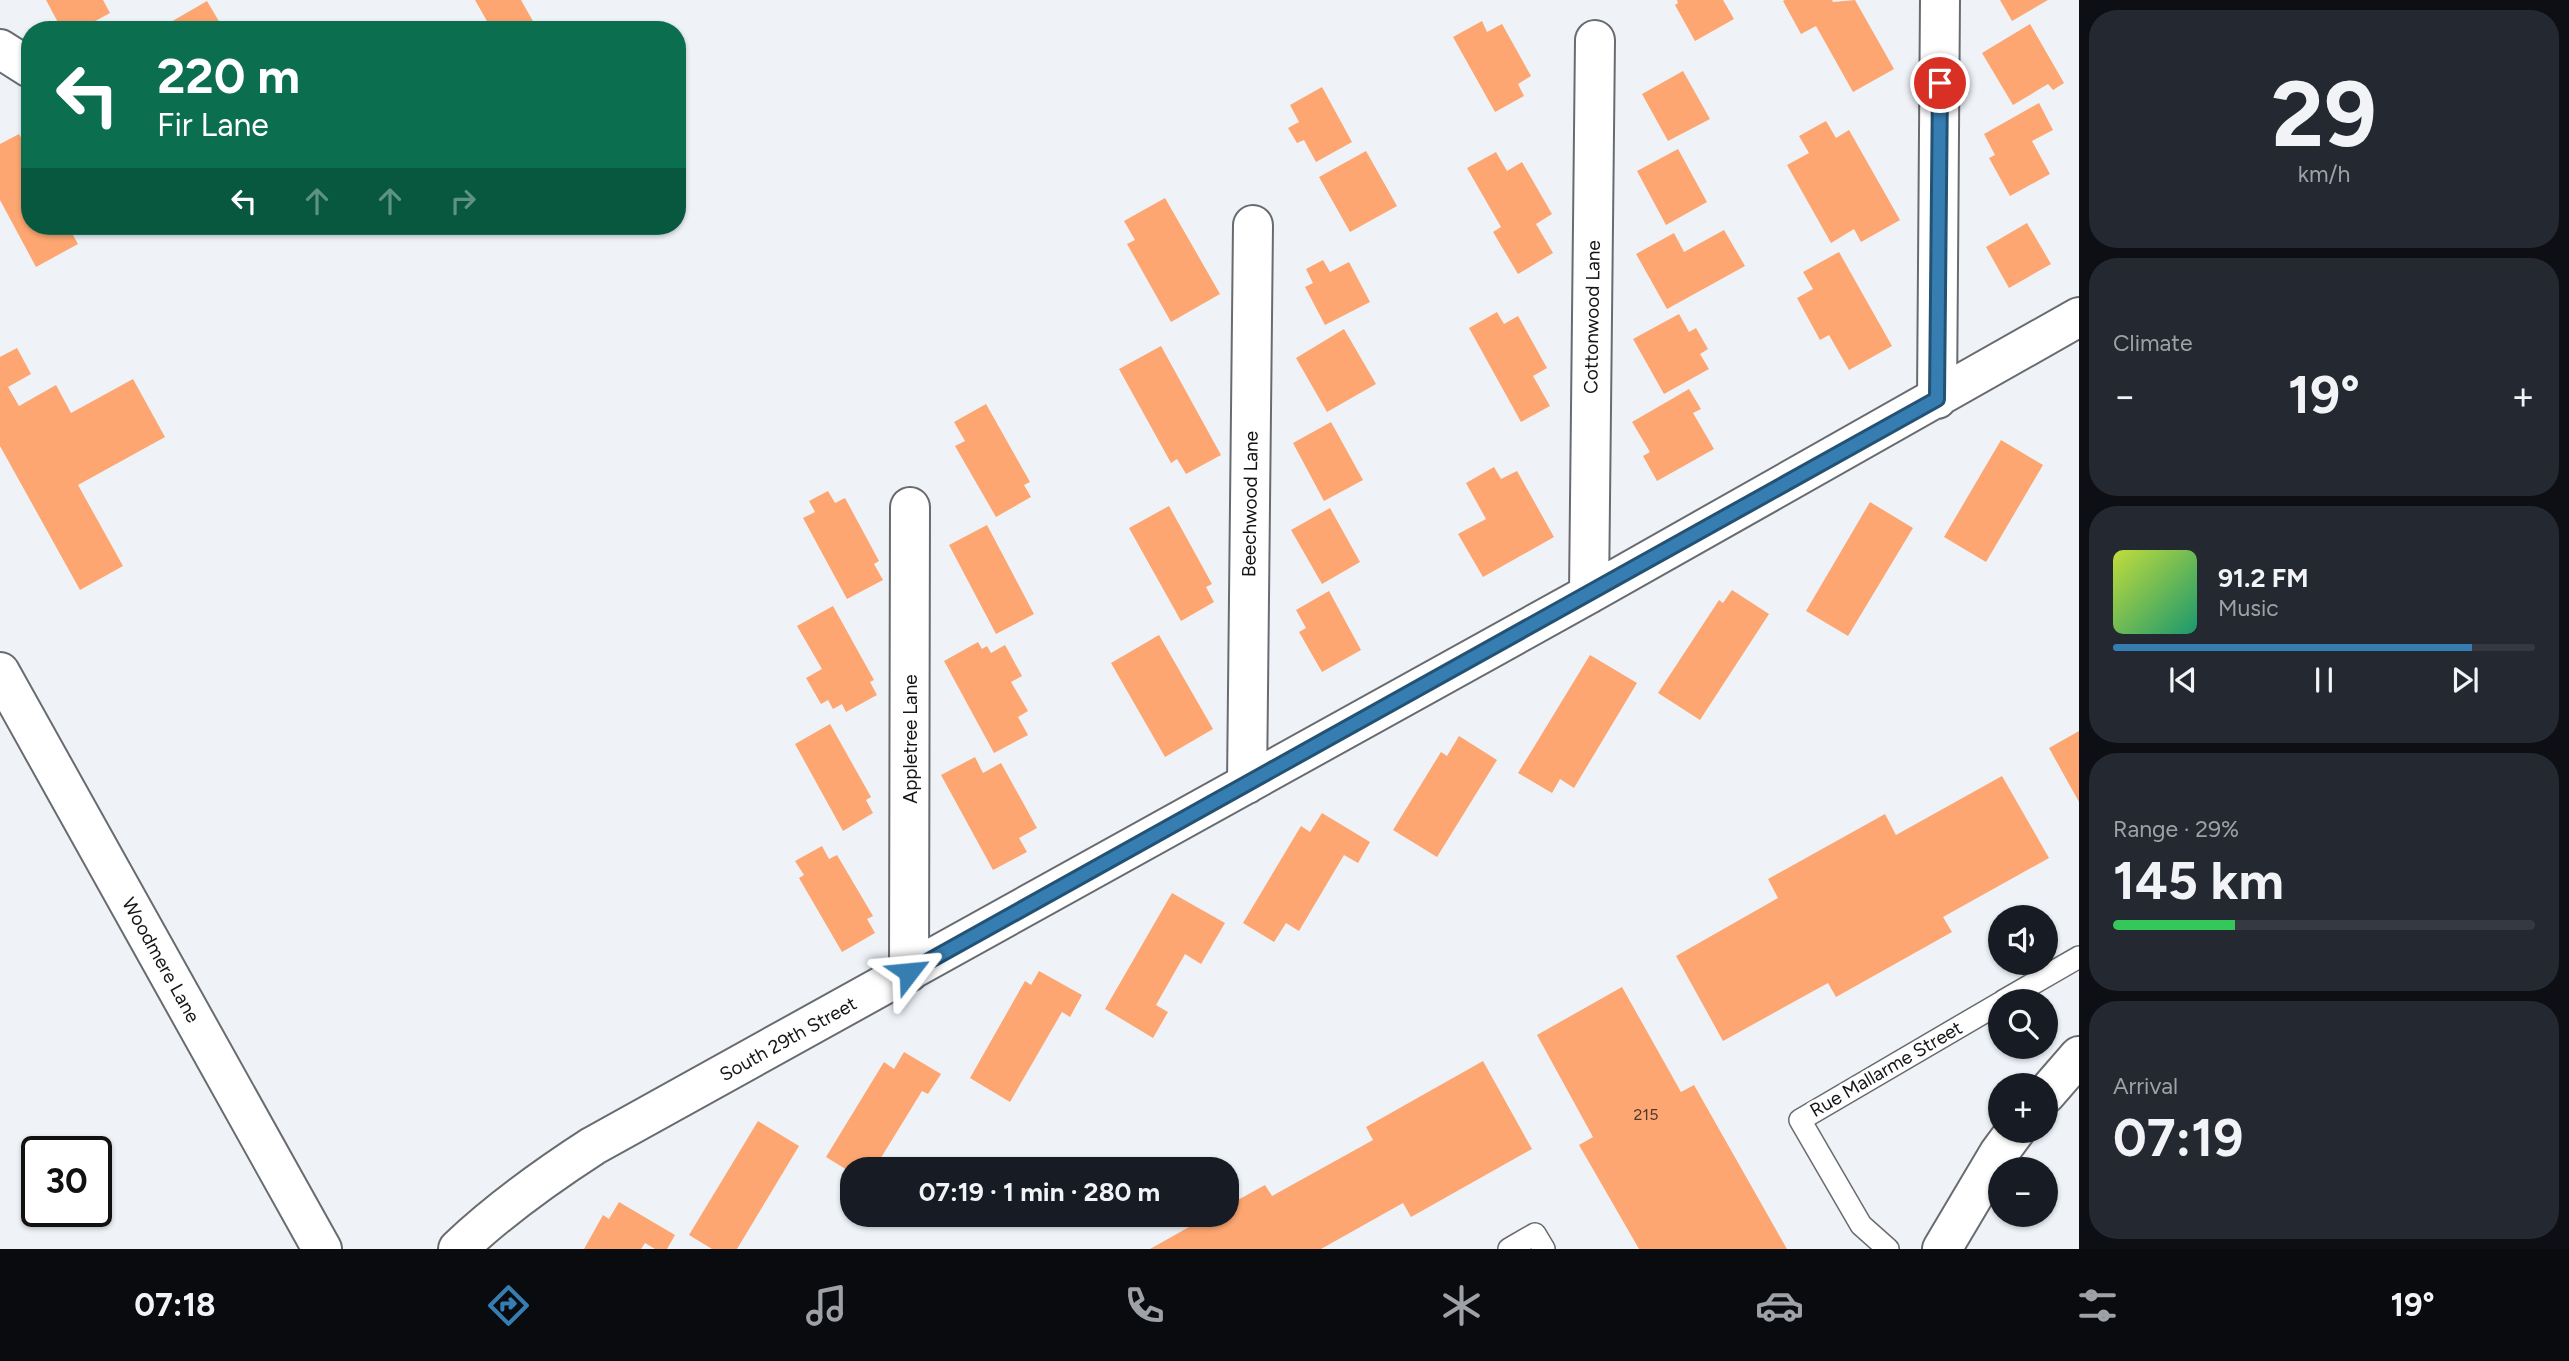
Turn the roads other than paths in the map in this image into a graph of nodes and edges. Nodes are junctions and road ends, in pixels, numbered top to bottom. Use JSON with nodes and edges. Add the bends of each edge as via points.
{"nodes":[{"id":1,"x":1940,"y":0,"type":"edge"},
{"id":2,"x":1595,"y":40,"type":"dead end"},
{"id":3,"x":0,"y":49,"type":"edge"},
{"id":4,"x":21,"y":62,"type":"edge"},
{"id":5,"x":1253,"y":225,"type":"dead end"},
{"id":6,"x":2079,"y":317,"type":"edge"},
{"id":7,"x":1937,"y":399,"type":"junction"},
{"id":8,"x":910,"y":507,"type":"dead end"},
{"id":9,"x":1589,"y":594,"type":"junction"},
{"id":10,"x":0,"y":672,"type":"edge"},
{"id":11,"x":1247,"y":784,"type":"junction"},
{"id":12,"x":2079,"y":957,"type":"edge"},
{"id":13,"x":909,"y":972,"type":"junction"},
{"id":14,"x":2024,"y":989,"type":"edge"},
{"id":15,"x":1988,"y":1010,"type":"edge"},
{"id":16,"x":2079,"y":1056,"type":"edge"},
{"id":17,"x":2058,"y":1080,"type":"edge"},
{"id":18,"x":2006,"y":1143,"type":"edge"},
{"id":19,"x":322,"y":1249,"type":"edge"},
{"id":20,"x":458,"y":1249,"type":"edge"},
{"id":21,"x":1508,"y":1249,"type":"edge"},
{"id":22,"x":1544,"y":1249,"type":"edge"},
{"id":23,"x":1888,"y":1249,"type":"edge"},
{"id":24,"x":1942,"y":1249,"type":"edge"}],
"edges":[{"from":1,"to":7,"type":"street"},
{"from":2,"to":9,"type":"street","name":"Cottonwood Lane"},
{"from":3,"to":4,"type":"street"},
{"from":5,"to":11,"type":"street","name":"Beechwood Lane"},
{"from":6,"to":7,"type":"street","name":"South 29th Street"},
{"from":7,"to":9,"type":"street","name":"South 29th Street"},
{"from":8,"to":13,"type":"street","name":"Appletree Lane"},
{"from":9,"to":11,"type":"street","name":"South 29th Street"},
{"from":10,"to":19,"type":"street","name":"Woodmere Lane"},
{"from":11,"to":13,"type":"street","name":"South 29th Street"},
{"from":12,"to":14,"type":"lane","name":"Rue Mallarme Street"},
{"from":13,"to":20,"type":"street","name":"South 29th Street","via":[[593,1146],[548,1175]]},
{"from":15,"to":23,"type":"lane","name":"Rue Mallarme Street","via":[[1800,1119],[1861,1225]]},
{"from":16,"to":17,"type":"street"},
{"from":18,"to":24,"type":"street"},
{"from":21,"to":22,"type":"lane","via":[[1535,1234]]}]}
